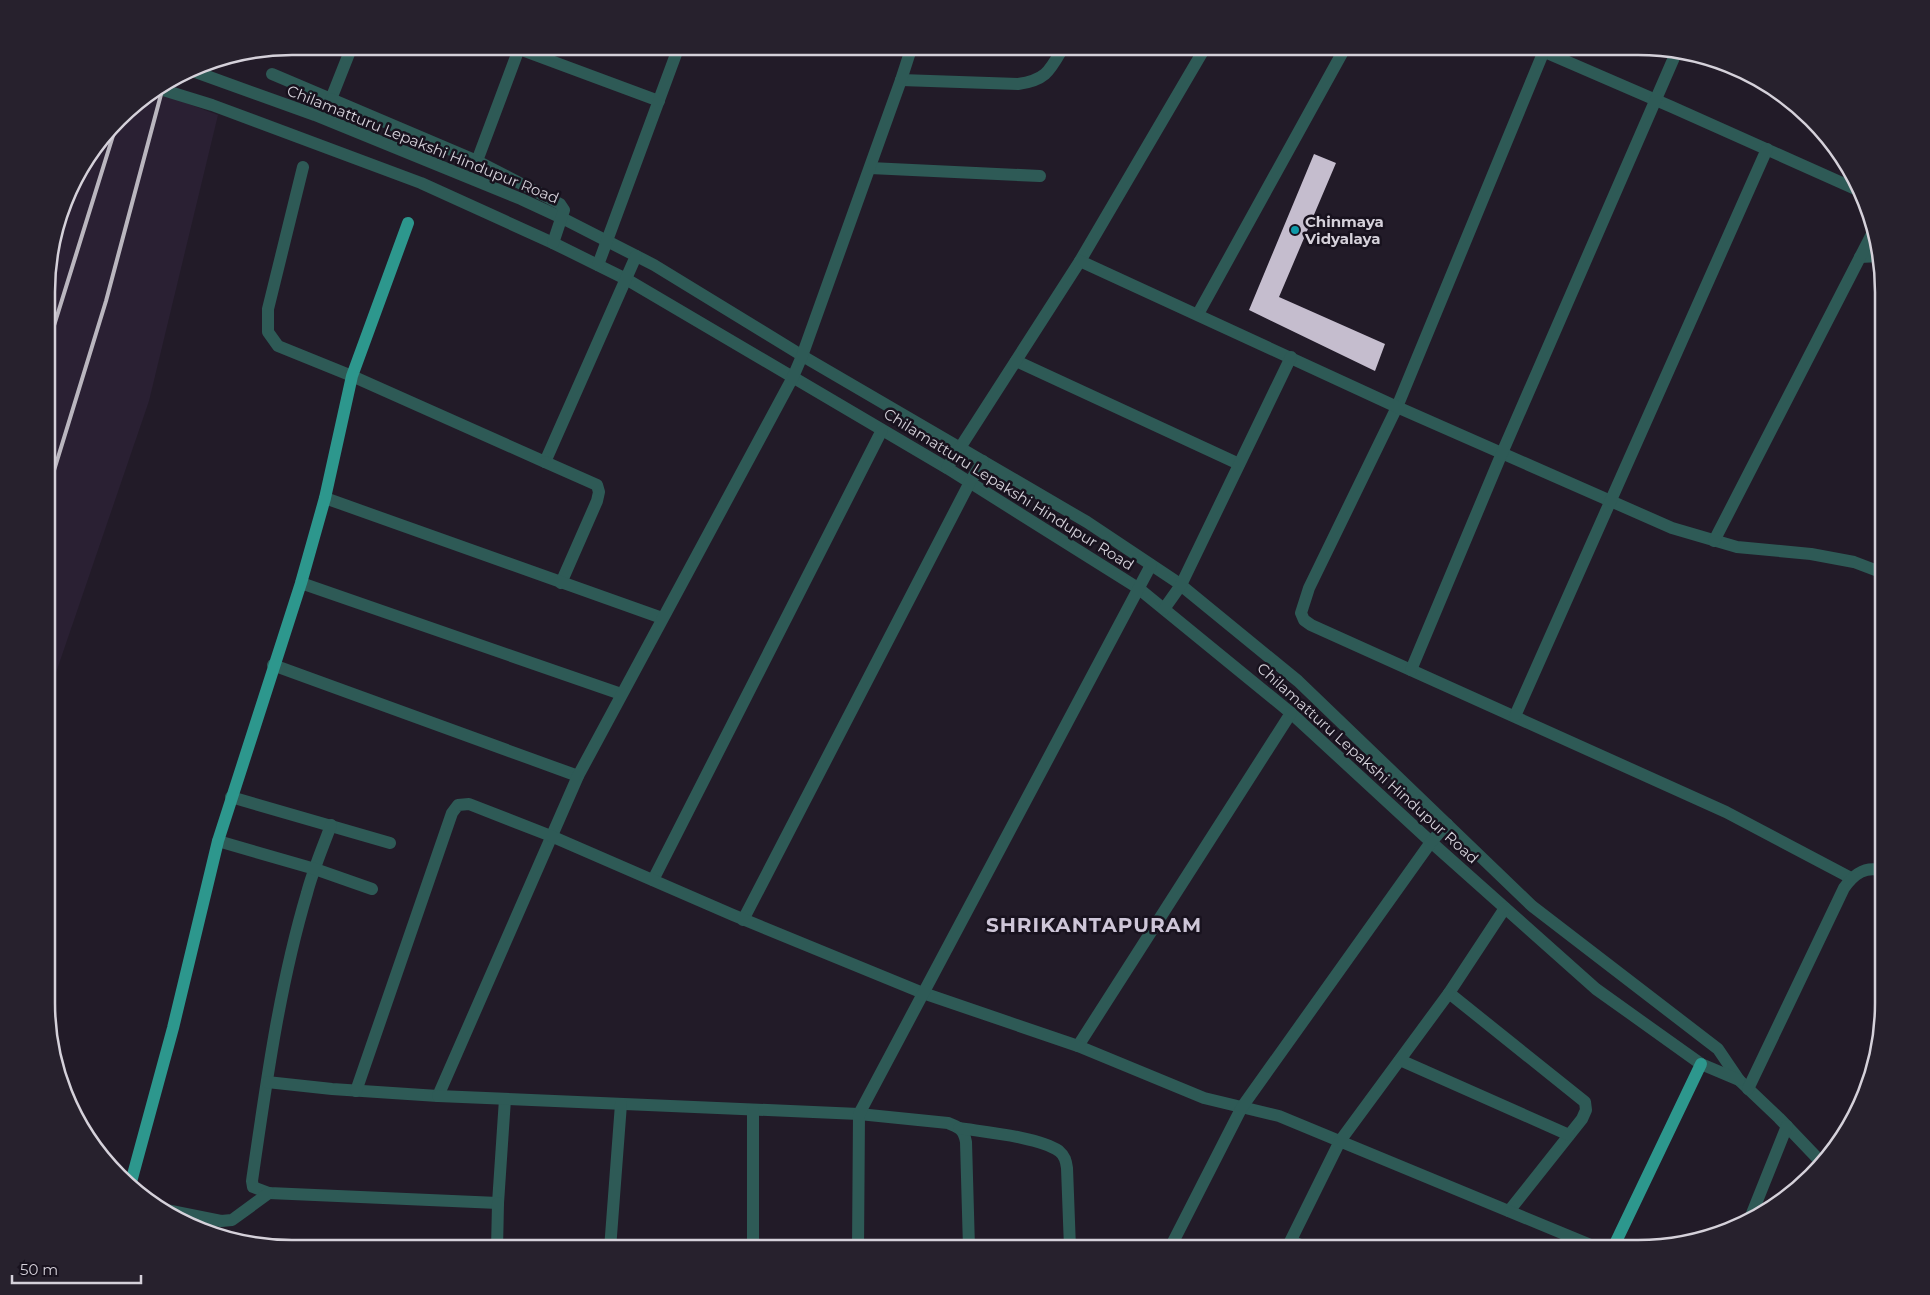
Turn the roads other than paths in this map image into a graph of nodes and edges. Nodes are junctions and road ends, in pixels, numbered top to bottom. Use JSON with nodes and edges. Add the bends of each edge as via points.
{"nodes":[{"id":1,"x":349,"y":55,"type":"edge"},
{"id":2,"x":517,"y":55,"type":"edge"},
{"id":3,"x":538,"y":55,"type":"edge"},
{"id":4,"x":676,"y":55,"type":"edge"},
{"id":5,"x":909,"y":55,"type":"edge"},
{"id":6,"x":1059,"y":55,"type":"edge"},
{"id":7,"x":1201,"y":55,"type":"edge"},
{"id":8,"x":1341,"y":55,"type":"edge"},
{"id":9,"x":1543,"y":55,"type":"edge"},
{"id":10,"x":1558,"y":55,"type":"edge"},
{"id":11,"x":1674,"y":58,"type":"edge"},
{"id":12,"x":200,"y":74,"type":"edge"},
{"id":13,"x":272,"y":74,"type":"dead end"},
{"id":14,"x":901,"y":80,"type":"junction"},
{"id":15,"x":168,"y":90,"type":"edge"},
{"id":16,"x":332,"y":98,"type":"junction"},
{"id":17,"x":1656,"y":100,"type":"junction"},
{"id":18,"x":659,"y":101,"type":"junction"},
{"id":19,"x":1767,"y":149,"type":"junction"},
{"id":20,"x":477,"y":161,"type":"junction"},
{"id":21,"x":303,"y":167,"type":"dead end"},
{"id":22,"x":870,"y":168,"type":"junction"},
{"id":23,"x":1040,"y":176,"type":"dead end"},
{"id":24,"x":1851,"y":187,"type":"edge"},
{"id":25,"x":562,"y":218,"type":"junction"},
{"id":26,"x":408,"y":223,"type":"dead end"},
{"id":27,"x":1869,"y":240,"type":"edge"},
{"id":28,"x":553,"y":242,"type":"junction"},
{"id":29,"x":607,"y":242,"type":"junction"},
{"id":30,"x":636,"y":256,"type":"junction"},
{"id":31,"x":1860,"y":256,"type":"junction"},
{"id":32,"x":1872,"y":256,"type":"edge"},
{"id":33,"x":1080,"y":261,"type":"junction"},
{"id":34,"x":598,"y":266,"type":"junction"},
{"id":35,"x":626,"y":279,"type":"junction"},
{"id":36,"x":1198,"y":314,"type":"junction"},
{"id":37,"x":802,"y":356,"type":"junction"},
{"id":38,"x":1291,"y":357,"type":"junction"},
{"id":39,"x":1016,"y":361,"type":"junction"},
{"id":40,"x":352,"y":376,"type":"junction"},
{"id":41,"x":793,"y":377,"type":"junction"},
{"id":42,"x":1398,"y":407,"type":"junction"},
{"id":43,"x":882,"y":430,"type":"junction"},
{"id":44,"x":961,"y":448,"type":"junction"},
{"id":45,"x":1502,"y":453,"type":"junction"},
{"id":46,"x":983,"y":461,"type":"junction"},
{"id":47,"x":545,"y":462,"type":"junction"},
{"id":48,"x":1239,"y":464,"type":"junction"},
{"id":49,"x":947,"y":468,"type":"junction"},
{"id":50,"x":970,"y":482,"type":"junction"},
{"id":51,"x":325,"y":498,"type":"junction"},
{"id":52,"x":1611,"y":500,"type":"junction"},
{"id":53,"x":1714,"y":541,"type":"junction"},
{"id":54,"x":1151,"y":565,"type":"junction"},
{"id":55,"x":1875,"y":570,"type":"edge"},
{"id":56,"x":301,"y":583,"type":"junction"},
{"id":57,"x":561,"y":583,"type":"junction"},
{"id":58,"x":1181,"y":585,"type":"junction"},
{"id":59,"x":1138,"y":588,"type":"junction"},
{"id":60,"x":1164,"y":609,"type":"junction"},
{"id":61,"x":662,"y":618,"type":"junction"},
{"id":62,"x":273,"y":665,"type":"junction"},
{"id":63,"x":1411,"y":670,"type":"junction"},
{"id":64,"x":621,"y":694,"type":"junction"},
{"id":65,"x":1291,"y":713,"type":"junction"},
{"id":66,"x":1515,"y":716,"type":"junction"},
{"id":67,"x":578,"y":776,"type":"junction"},
{"id":68,"x":232,"y":797,"type":"junction"},
{"id":69,"x":1447,"y":824,"type":"junction"},
{"id":70,"x":331,"y":825,"type":"junction"},
{"id":71,"x":550,"y":836,"type":"junction"},
{"id":72,"x":218,"y":841,"type":"junction"},
{"id":73,"x":1431,"y":842,"type":"junction"},
{"id":74,"x":390,"y":843,"type":"dead end"},
{"id":75,"x":315,"y":869,"type":"junction"},
{"id":76,"x":1875,"y":870,"type":"edge"},
{"id":77,"x":1852,"y":878,"type":"junction"},
{"id":78,"x":653,"y":880,"type":"junction"},
{"id":79,"x":372,"y":889,"type":"dead end"},
{"id":80,"x":1505,"y":908,"type":"junction"},
{"id":81,"x":743,"y":920,"type":"junction"},
{"id":82,"x":1450,"y":992,"type":"junction"},
{"id":83,"x":922,"y":993,"type":"junction"},
{"id":84,"x":1078,"y":1046,"type":"junction"},
{"id":85,"x":1400,"y":1060,"type":"junction"},
{"id":86,"x":1701,"y":1064,"type":"junction"},
{"id":87,"x":1738,"y":1080,"type":"junction"},
{"id":88,"x":267,"y":1082,"type":"junction"},
{"id":89,"x":1748,"y":1089,"type":"junction"},
{"id":90,"x":356,"y":1091,"type":"junction"},
{"id":91,"x":438,"y":1096,"type":"junction"},
{"id":92,"x":505,"y":1099,"type":"junction"},
{"id":93,"x":620,"y":1104,"type":"junction"},
{"id":94,"x":1242,"y":1107,"type":"junction"},
{"id":95,"x":753,"y":1110,"type":"junction"},
{"id":96,"x":859,"y":1114,"type":"junction"},
{"id":97,"x":1787,"y":1126,"type":"junction"},
{"id":98,"x":959,"y":1128,"type":"junction"},
{"id":99,"x":1569,"y":1135,"type":"junction"},
{"id":100,"x":1340,"y":1141,"type":"junction"},
{"id":101,"x":1817,"y":1158,"type":"edge"},
{"id":102,"x":132,"y":1178,"type":"edge"},
{"id":103,"x":269,"y":1193,"type":"junction"},
{"id":104,"x":498,"y":1203,"type":"junction"},
{"id":105,"x":1754,"y":1209,"type":"edge"},
{"id":106,"x":1509,"y":1211,"type":"junction"},
{"id":107,"x":182,"y":1213,"type":"edge"},
{"id":108,"x":497,"y":1240,"type":"edge"},
{"id":109,"x":611,"y":1240,"type":"edge"},
{"id":110,"x":753,"y":1240,"type":"edge"},
{"id":111,"x":858,"y":1240,"type":"edge"},
{"id":112,"x":969,"y":1240,"type":"edge"},
{"id":113,"x":1070,"y":1240,"type":"edge"},
{"id":114,"x":1174,"y":1240,"type":"edge"},
{"id":115,"x":1291,"y":1240,"type":"edge"},
{"id":116,"x":1579,"y":1240,"type":"edge"},
{"id":117,"x":1617,"y":1240,"type":"edge"}],
"edges":[{"from":1,"to":16,"type":"street"},
{"from":2,"to":20,"type":"street"},
{"from":3,"to":18,"type":"street"},
{"from":4,"to":18,"type":"street"},
{"from":5,"to":14,"type":"street"},
{"from":6,"to":14,"type":"street","via":[[1048,73],[1034,82]]},
{"from":7,"to":33,"type":"street"},
{"from":8,"to":36,"type":"street"},
{"from":9,"to":42,"type":"street"},
{"from":10,"to":17,"type":"street"},
{"from":11,"to":17,"type":"street"},
{"from":12,"to":25,"type":"street","name":"Chilamatturu Lepakshi Hindupur Road","via":[[334,122],[521,198]]},
{"from":13,"to":16,"type":"street"},
{"from":14,"to":22,"type":"street"},
{"from":15,"to":28,"type":"street","name":"Chilamatturu Lepakshi Hindupur Road","via":[[421,183]]},
{"from":16,"to":20,"type":"street"},
{"from":17,"to":19,"type":"street"},
{"from":17,"to":45,"type":"street"},
{"from":18,"to":29,"type":"street"},
{"from":19,"to":24,"type":"street"},
{"from":19,"to":52,"type":"street"},
{"from":20,"to":25,"type":"street","via":[[560,204],[564,210]]},
{"from":21,"to":40,"type":"street","via":[[268,309],[268,332],[278,346]]},
{"from":22,"to":23,"type":"street"},
{"from":22,"to":37,"type":"street"},
{"from":25,"to":28,"type":"street"},
{"from":25,"to":29,"type":"street","name":"Chilamatturu Lepakshi Hindupur Road"},
{"from":26,"to":40,"type":"main road"},
{"from":27,"to":31,"type":"street"},
{"from":28,"to":34,"type":"street","name":"Chilamatturu Lepakshi Hindupur Road"},
{"from":29,"to":30,"type":"street","name":"Chilamatturu Lepakshi Hindupur Road"},
{"from":29,"to":34,"type":"street"},
{"from":30,"to":35,"type":"street"},
{"from":30,"to":37,"type":"street","name":"Chilamatturu Lepakshi Hindupur Road"},
{"from":31,"to":32,"type":"street"},
{"from":31,"to":53,"type":"street"},
{"from":33,"to":36,"type":"street"},
{"from":33,"to":39,"type":"street"},
{"from":34,"to":35,"type":"street","name":"Chilamatturu Lepakshi Hindupur Road"},
{"from":35,"to":41,"type":"street","name":"Chilamatturu Lepakshi Hindupur Road"},
{"from":35,"to":47,"type":"street"},
{"from":36,"to":38,"type":"street"},
{"from":37,"to":41,"type":"street"},
{"from":37,"to":44,"type":"street","name":"Chilamatturu Lepakshi Hindupur Road"},
{"from":38,"to":42,"type":"street"},
{"from":38,"to":48,"type":"street"},
{"from":39,"to":44,"type":"street"},
{"from":39,"to":48,"type":"street"},
{"from":40,"to":47,"type":"street"},
{"from":40,"to":51,"type":"main road"},
{"from":41,"to":43,"type":"street","name":"Chilamatturu Lepakshi Hindupur Road"},
{"from":41,"to":61,"type":"street"},
{"from":42,"to":45,"type":"street"},
{"from":42,"to":63,"type":"street","via":[[1309,588],[1301,612],[1311,625]]},
{"from":43,"to":49,"type":"street","name":"Chilamatturu Lepakshi Hindupur Road"},
{"from":43,"to":78,"type":"street"},
{"from":44,"to":46,"type":"street","name":"Chilamatturu Lepakshi Hindupur Road"},
{"from":44,"to":49,"type":"street"},
{"from":45,"to":52,"type":"street"},
{"from":45,"to":63,"type":"street"},
{"from":46,"to":50,"type":"street"},
{"from":46,"to":54,"type":"street","name":"Chilamatturu Lepakshi Hindupur Road","via":[[1088,522]]},
{"from":47,"to":57,"type":"street","via":[[590,480],[597,485],[599,492]]},
{"from":48,"to":58,"type":"street"},
{"from":49,"to":50,"type":"street","name":"Chilamatturu Lepakshi Hindupur Road"},
{"from":50,"to":59,"type":"street","name":"Chilamatturu Lepakshi Hindupur Road"},
{"from":50,"to":81,"type":"street"},
{"from":51,"to":56,"type":"main road"},
{"from":51,"to":57,"type":"street"},
{"from":52,"to":53,"type":"street","via":[[1672,528]]},
{"from":52,"to":66,"type":"street"},
{"from":53,"to":55,"type":"street","via":[[1737,547],[1811,554],[1854,562]]},
{"from":54,"to":58,"type":"street","name":"Chilamatturu Lepakshi Hindupur Road"},
{"from":54,"to":59,"type":"street"},
{"from":56,"to":62,"type":"main road"},
{"from":56,"to":64,"type":"street"},
{"from":57,"to":61,"type":"street"},
{"from":58,"to":60,"type":"street"},
{"from":58,"to":69,"type":"street","name":"Chilamatturu Lepakshi Hindupur Road","via":[[1298,681]]},
{"from":59,"to":60,"type":"street","name":"Chilamatturu Lepakshi Hindupur Road"},
{"from":59,"to":83,"type":"street"},
{"from":60,"to":65,"type":"street","name":"Chilamatturu Lepakshi Hindupur Road"},
{"from":61,"to":64,"type":"street"},
{"from":62,"to":67,"type":"street"},
{"from":62,"to":68,"type":"main road"},
{"from":63,"to":66,"type":"street"},
{"from":64,"to":67,"type":"street"},
{"from":65,"to":73,"type":"street","name":"Chilamatturu Lepakshi Hindupur Road"},
{"from":65,"to":84,"type":"street"},
{"from":66,"to":77,"type":"street","via":[[1726,812]]},
{"from":67,"to":71,"type":"street"},
{"from":68,"to":70,"type":"street"},
{"from":68,"to":72,"type":"main road"},
{"from":69,"to":73,"type":"street"},
{"from":69,"to":87,"type":"street","name":"Chilamatturu Lepakshi Hindupur Road","via":[[1532,906],[1718,1049]]},
{"from":70,"to":74,"type":"street"},
{"from":70,"to":75,"type":"street"},
{"from":71,"to":78,"type":"street"},
{"from":71,"to":90,"type":"street","via":[[469,804],[458,805],[444,832]]},
{"from":71,"to":91,"type":"street"},
{"from":72,"to":75,"type":"street"},
{"from":72,"to":102,"type":"main road","via":[[173,1028]]},
{"from":73,"to":80,"type":"street","name":"Chilamatturu Lepakshi Hindupur Road"},
{"from":73,"to":94,"type":"street"},
{"from":75,"to":79,"type":"street"},
{"from":75,"to":88,"type":"street","via":[[285,983]]},
{"from":76,"to":77,"type":"street","via":[[1863,870]]},
{"from":77,"to":89,"type":"street","via":[[1844,888]]},
{"from":78,"to":81,"type":"street"},
{"from":80,"to":82,"type":"street"},
{"from":80,"to":86,"type":"street","name":"Chilamatturu Lepakshi Hindupur Road","via":[[1596,989]]},
{"from":81,"to":83,"type":"street"},
{"from":82,"to":85,"type":"street"},
{"from":82,"to":99,"type":"street","via":[[1585,1102],[1582,1119]]},
{"from":83,"to":84,"type":"street"},
{"from":83,"to":96,"type":"street"},
{"from":84,"to":94,"type":"street","via":[[1204,1098]]},
{"from":85,"to":99,"type":"street"},
{"from":85,"to":100,"type":"street"},
{"from":86,"to":87,"type":"street","name":"Chilamatturu Lepakshi Hindupur Road"},
{"from":86,"to":117,"type":"main road"},
{"from":87,"to":89,"type":"street","name":"Chilamatturu Lepakshi Hindupur Road"},
{"from":88,"to":90,"type":"street"},
{"from":88,"to":103,"type":"street","via":[[252,1181],[254,1187]]},
{"from":89,"to":97,"type":"street","name":"Chilamatturu Lepakshi Hindupur Road"},
{"from":90,"to":91,"type":"street"},
{"from":91,"to":92,"type":"street"},
{"from":92,"to":93,"type":"street"},
{"from":92,"to":104,"type":"street"},
{"from":93,"to":95,"type":"street"},
{"from":93,"to":109,"type":"street"},
{"from":94,"to":100,"type":"street","via":[[1279,1116]]},
{"from":94,"to":114,"type":"street"},
{"from":95,"to":96,"type":"street"},
{"from":95,"to":110,"type":"street"},
{"from":96,"to":98,"type":"street","via":[[948,1123]]},
{"from":96,"to":111,"type":"street"},
{"from":97,"to":101,"type":"street","name":"Chilamatturu Lepakshi Hindupur Road"},
{"from":97,"to":105,"type":"street"},
{"from":98,"to":112,"type":"street","via":[[966,1142]]},
{"from":98,"to":113,"type":"street","via":[[1031,1141],[1052,1148],[1066,1159]]},
{"from":99,"to":106,"type":"street"},
{"from":100,"to":106,"type":"street"},
{"from":100,"to":115,"type":"street"},
{"from":103,"to":104,"type":"street"},
{"from":103,"to":107,"type":"street","via":[[232,1220]]},
{"from":104,"to":108,"type":"street"},
{"from":106,"to":116,"type":"street"}]}
